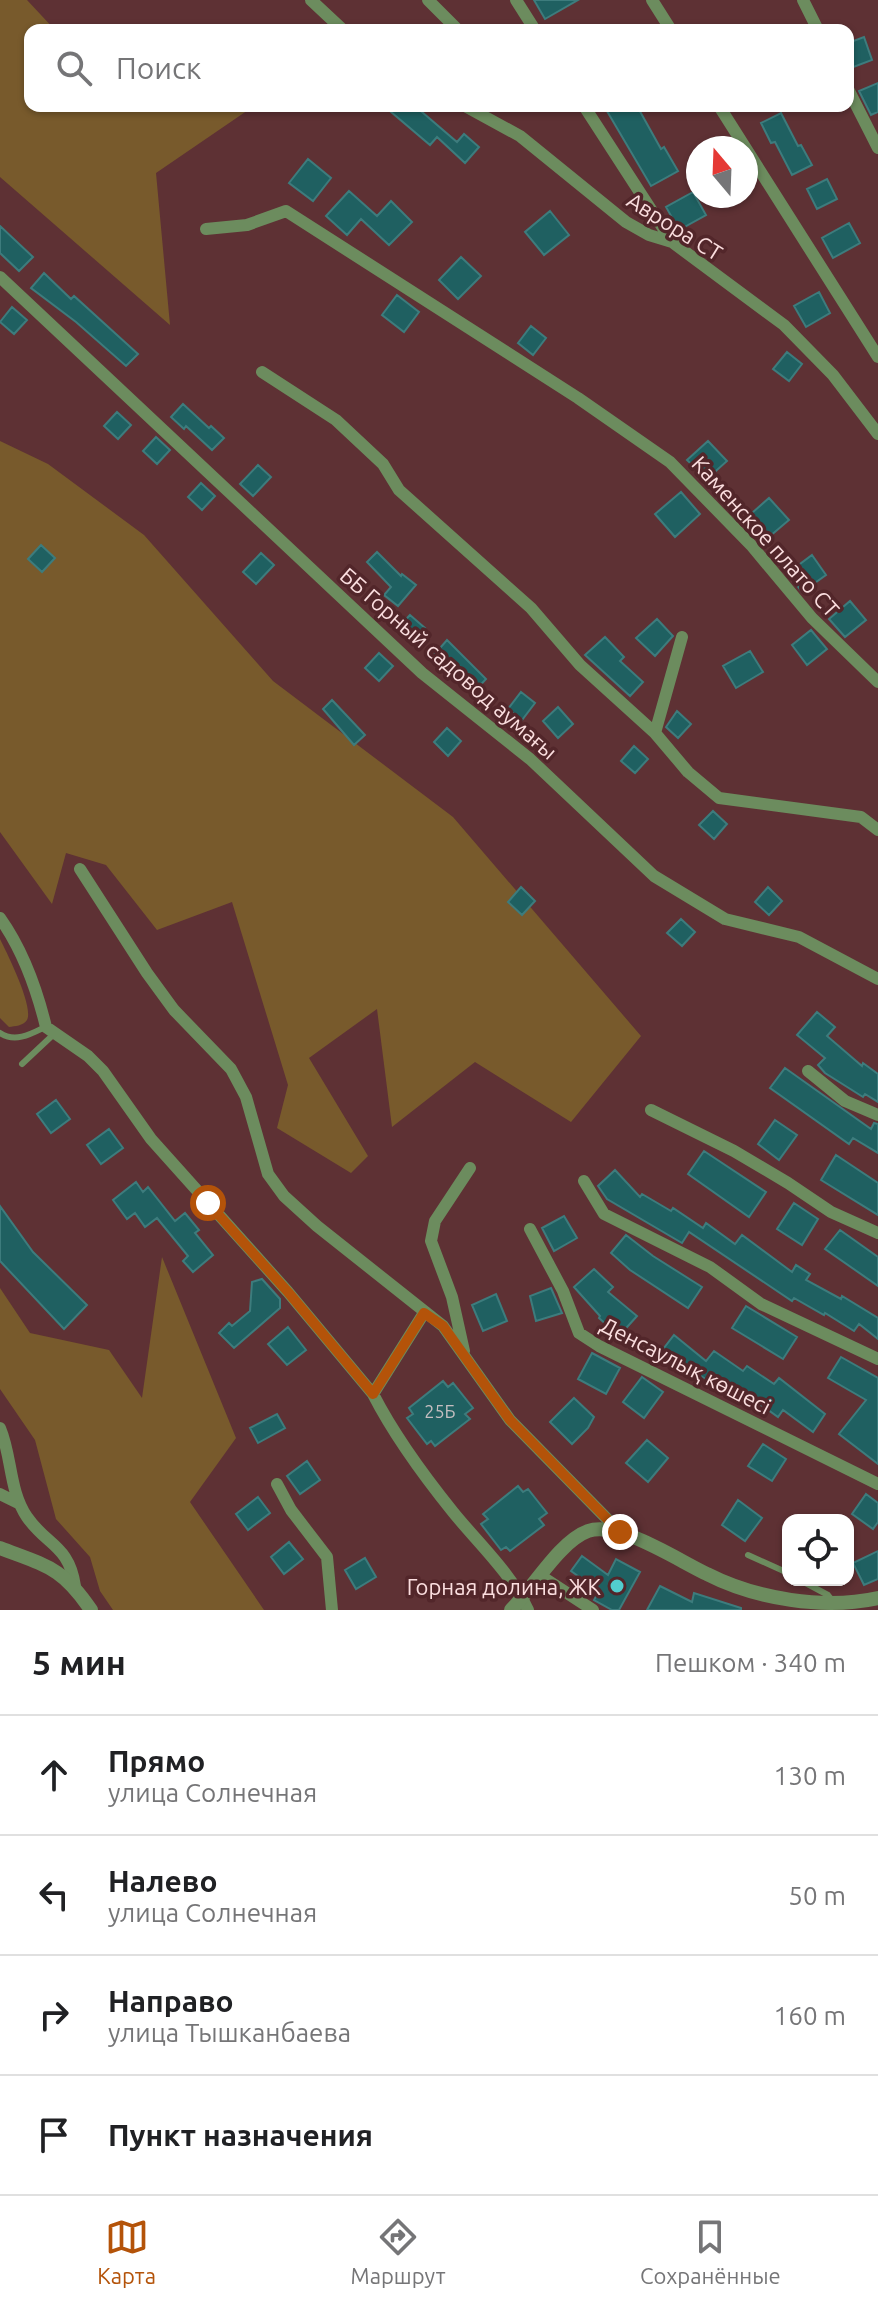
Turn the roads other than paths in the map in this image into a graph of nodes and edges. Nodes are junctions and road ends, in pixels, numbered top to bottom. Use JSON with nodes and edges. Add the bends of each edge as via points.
{"nodes":[{"id":1,"x":311,"y":0,"type":"edge"},
{"id":2,"x":428,"y":0,"type":"edge"},
{"id":3,"x":516,"y":0,"type":"edge"},
{"id":4,"x":652,"y":0,"type":"edge"},
{"id":5,"x":803,"y":0,"type":"edge"},
{"id":6,"x":337,"y":24,"type":"edge"},
{"id":7,"x":452,"y":24,"type":"edge"},
{"id":8,"x":531,"y":24,"type":"edge"},
{"id":9,"x":667,"y":24,"type":"edge"},
{"id":10,"x":815,"y":24,"type":"edge"},
{"id":11,"x":854,"y":101,"type":"edge"},
{"id":12,"x":476,"y":112,"type":"edge"},
{"id":13,"x":588,"y":112,"type":"edge"},
{"id":14,"x":723,"y":112,"type":"edge"},
{"id":15,"x":878,"y":148,"type":"edge"},
{"id":16,"x":206,"y":229,"type":"dead end"},
{"id":17,"x":672,"y":242,"type":"junction"},
{"id":18,"x":0,"y":277,"type":"edge"},
{"id":19,"x":878,"y":357,"type":"edge"},
{"id":20,"x":262,"y":372,"type":"dead end"},
{"id":21,"x":878,"y":434,"type":"edge"},
{"id":22,"x":682,"y":637,"type":"dead end"},
{"id":23,"x":878,"y":682,"type":"edge"},
{"id":24,"x":655,"y":733,"type":"junction"},
{"id":25,"x":878,"y":830,"type":"edge"},
{"id":26,"x":80,"y":869,"type":"dead end"},
{"id":27,"x":0,"y":918,"type":"edge"},
{"id":28,"x":878,"y":979,"type":"edge"},
{"id":29,"x":50,"y":1031,"type":"junction"},
{"id":30,"x":0,"y":1033,"type":"edge"},
{"id":31,"x":22,"y":1064,"type":"dead end"},
{"id":32,"x":808,"y":1071,"type":"dead end"},
{"id":33,"x":651,"y":1110,"type":"dead end"},
{"id":34,"x":878,"y":1115,"type":"edge"},
{"id":35,"x":470,"y":1168,"type":"dead end"},
{"id":36,"x":584,"y":1181,"type":"dead end"},
{"id":37,"x":530,"y":1229,"type":"dead end"},
{"id":38,"x":878,"y":1233,"type":"edge"},
{"id":39,"x":424,"y":1313,"type":"junction"},
{"id":40,"x":466,"y":1358,"type":"junction"},
{"id":41,"x":878,"y":1359,"type":"edge"},
{"id":42,"x":373,"y":1394,"type":"junction"},
{"id":43,"x":0,"y":1428,"type":"edge"},
{"id":44,"x":277,"y":1484,"type":"dead end"},
{"id":45,"x":878,"y":1484,"type":"edge"},
{"id":46,"x":0,"y":1494,"type":"edge"},
{"id":47,"x":18,"y":1503,"type":"junction"},
{"id":48,"x":620,"y":1532,"type":"junction"},
{"id":49,"x":0,"y":1548,"type":"edge"},
{"id":50,"x":748,"y":1555,"type":"dead end"},
{"id":51,"x":782,"y":1570,"type":"edge"},
{"id":52,"x":541,"y":1576,"type":"junction"},
{"id":53,"x":75,"y":1586,"type":"junction"},
{"id":54,"x":811,"y":1586,"type":"edge"},
{"id":55,"x":878,"y":1598,"type":"edge"},
{"id":56,"x":525,"y":1604,"type":"edge"},
{"id":57,"x":836,"y":1606,"type":"junction"},
{"id":58,"x":91,"y":1610,"type":"edge"},
{"id":59,"x":332,"y":1610,"type":"edge"},
{"id":60,"x":511,"y":1610,"type":"edge"},
{"id":61,"x":593,"y":1610,"type":"edge"}],
"edges":[{"from":1,"to":6,"type":"street"},
{"from":2,"to":7,"type":"street"},
{"from":3,"to":8,"type":"street"},
{"from":4,"to":9,"type":"street"},
{"from":5,"to":10,"type":"street"},
{"from":11,"to":15,"type":"street"},
{"from":12,"to":17,"type":"street","name":"Аврора СТ","via":[[520,136],[626,222]]},
{"from":13,"to":17,"type":"street"},
{"from":14,"to":19,"type":"street"},
{"from":16,"to":23,"type":"street","name":"Каменское плато СТ","via":[[247,225],[286,211],[578,398],[670,462]]},
{"from":17,"to":21,"type":"street","name":"Аврора СТ","via":[[784,325],[833,375]]},
{"from":18,"to":28,"type":"street","name":"ББ Горный садовод аумағы","via":[[422,673],[530,759],[654,876],[725,919],[799,937]]},
{"from":20,"to":24,"type":"street","via":[[336,420],[383,464],[399,490],[531,608],[580,665]]},
{"from":22,"to":24,"type":"street"},
{"from":24,"to":25,"type":"street","via":[[719,798],[861,817]]},
{"from":26,"to":39,"type":"street","via":[[174,1010],[231,1069],[246,1097],[268,1174],[284,1196]]},
{"from":27,"to":29,"type":"street"},
{"from":29,"to":30,"type":"lane","via":[[17,1038]]},
{"from":29,"to":31,"type":"lane"},
{"from":29,"to":42,"type":"street","via":[[103,1071],[151,1139]]},
{"from":32,"to":34,"type":"street","via":[[845,1101]]},
{"from":33,"to":38,"type":"street"},
{"from":35,"to":40,"type":"street","via":[[435,1221],[431,1241],[452,1297]]},
{"from":36,"to":41,"type":"street","via":[[604,1214],[710,1267],[761,1304]]},
{"from":37,"to":45,"type":"street","name":"Денсаулық көшесі","via":[[579,1333]]},
{"from":39,"to":40,"type":"street","via":[[443,1326]]},
{"from":39,"to":42,"type":"street"},
{"from":40,"to":48,"type":"street","via":[[510,1420]]},
{"from":42,"to":56,"type":"street","via":[[451,1510]]},
{"from":43,"to":47,"type":"street"},
{"from":44,"to":59,"type":"street","via":[[327,1557]]},
{"from":46,"to":47,"type":"street"},
{"from":47,"to":53,"type":"street","via":[[72,1566]]},
{"from":48,"to":52,"type":"street","via":[[589,1530],[560,1551]]},
{"from":48,"to":57,"type":"street","via":[[743,1591],[810,1607]]},
{"from":49,"to":53,"type":"street","via":[[54,1568]]},
{"from":50,"to":51,"type":"lane"},
{"from":52,"to":56,"type":"street"},
{"from":52,"to":61,"type":"street"},
{"from":53,"to":58,"type":"street"},
{"from":54,"to":57,"type":"lane"},
{"from":55,"to":57,"type":"street","via":[[859,1606]]},
{"from":56,"to":60,"type":"street"}]}
